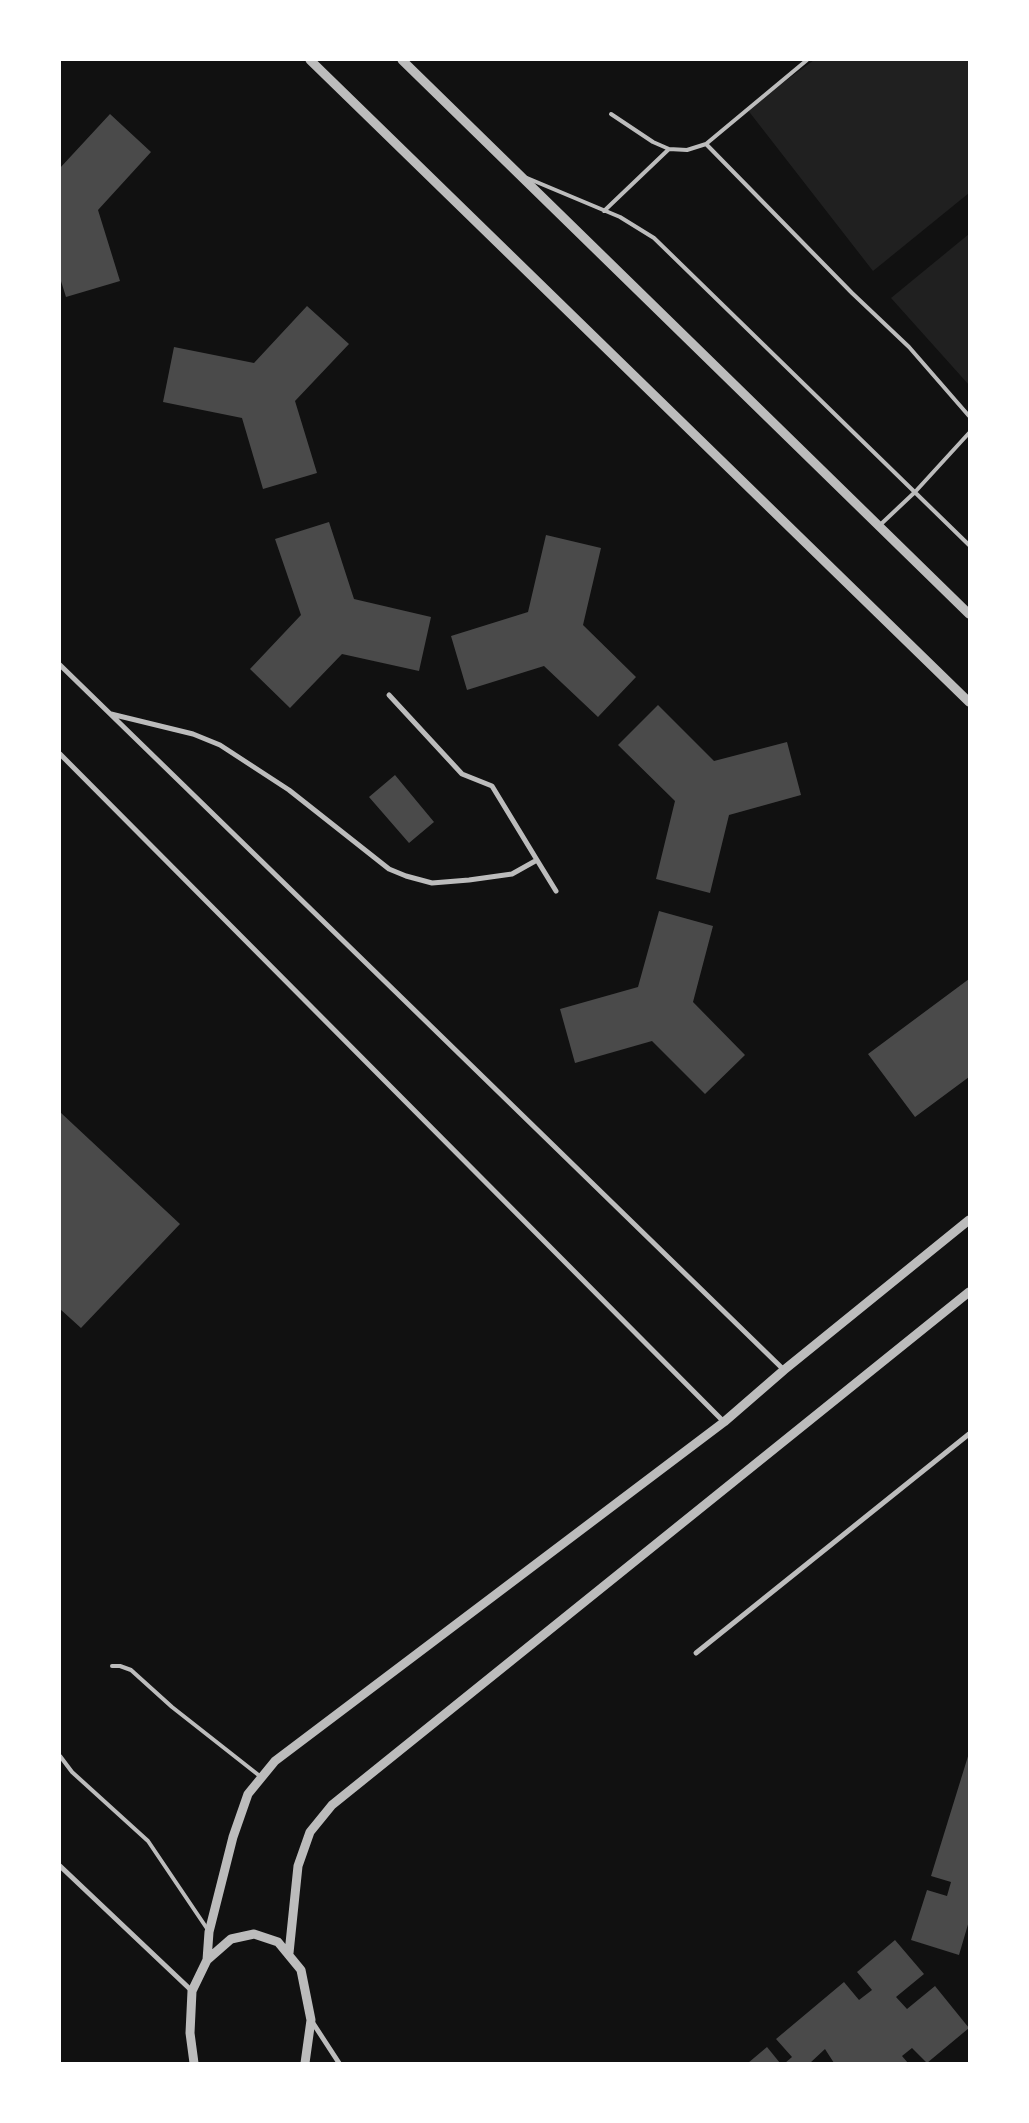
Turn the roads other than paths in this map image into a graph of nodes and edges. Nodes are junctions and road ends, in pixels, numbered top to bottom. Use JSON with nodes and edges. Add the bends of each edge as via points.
{"nodes":[{"id":1,"x":310,"y":60,"type":"edge"},
{"id":2,"x":402,"y":60,"type":"edge"},
{"id":3,"x":807,"y":60,"type":"edge"},
{"id":4,"x":611,"y":114,"type":"dead end"},
{"id":5,"x":706,"y":144,"type":"junction"},
{"id":6,"x":668,"y":149,"type":"junction"},
{"id":7,"x":522,"y":176,"type":"junction"},
{"id":8,"x":604,"y":210,"type":"junction"},
{"id":9,"x":969,"y":416,"type":"edge"},
{"id":10,"x":969,"y":434,"type":"edge"},
{"id":11,"x":915,"y":492,"type":"junction"},
{"id":12,"x":878,"y":526,"type":"junction"},
{"id":13,"x":969,"y":545,"type":"edge"},
{"id":14,"x":969,"y":614,"type":"edge"},
{"id":15,"x":60,"y":665,"type":"edge"},
{"id":16,"x":389,"y":696,"type":"dead end"},
{"id":17,"x":969,"y":702,"type":"edge"},
{"id":18,"x":110,"y":714,"type":"junction"},
{"id":19,"x":60,"y":754,"type":"edge"},
{"id":20,"x":537,"y":860,"type":"junction"},
{"id":21,"x":556,"y":891,"type":"dead end"},
{"id":22,"x":969,"y":1220,"type":"edge"},
{"id":23,"x":969,"y":1292,"type":"edge"},
{"id":24,"x":784,"y":1370,"type":"junction"},
{"id":25,"x":724,"y":1422,"type":"junction"},
{"id":26,"x":969,"y":1434,"type":"edge"},
{"id":27,"x":696,"y":1653,"type":"dead end"},
{"id":28,"x":112,"y":1666,"type":"dead end"},
{"id":29,"x":60,"y":1756,"type":"edge"},
{"id":30,"x":262,"y":1777,"type":"junction"},
{"id":31,"x":60,"y":1866,"type":"edge"},
{"id":32,"x":209,"y":1932,"type":"junction"},
{"id":33,"x":289,"y":1953,"type":"junction"},
{"id":34,"x":207,"y":1960,"type":"junction"},
{"id":35,"x":192,"y":1991,"type":"junction"},
{"id":36,"x":311,"y":2020,"type":"junction"},
{"id":37,"x":194,"y":2063,"type":"edge"},
{"id":38,"x":305,"y":2063,"type":"edge"},
{"id":39,"x":339,"y":2063,"type":"edge"}],
"edges":[{"from":1,"to":17,"type":"street"},
{"from":2,"to":7,"type":"street"},
{"from":3,"to":5,"type":"lane"},
{"from":4,"to":6,"type":"lane"},
{"from":5,"to":6,"type":"lane","via":[[687,150]]},
{"from":5,"to":9,"type":"lane","via":[[909,348]]},
{"from":6,"to":8,"type":"lane"},
{"from":7,"to":8,"type":"lane"},
{"from":7,"to":12,"type":"street"},
{"from":8,"to":11,"type":"lane","via":[[654,238]]},
{"from":10,"to":11,"type":"lane"},
{"from":11,"to":12,"type":"lane"},
{"from":11,"to":13,"type":"lane"},
{"from":12,"to":14,"type":"street"},
{"from":15,"to":18,"type":"street"},
{"from":16,"to":20,"type":"street","via":[[462,774],[492,786]]},
{"from":18,"to":20,"type":"street","via":[[193,734],[220,745],[289,790],[389,868],[406,876],[432,883],[469,880],[512,874]]},
{"from":18,"to":24,"type":"street"},
{"from":19,"to":25,"type":"street"},
{"from":20,"to":21,"type":"street"},
{"from":22,"to":24,"type":"street"},
{"from":23,"to":33,"type":"street","via":[[332,1804],[310,1832],[298,1866]]},
{"from":24,"to":25,"type":"street"},
{"from":25,"to":30,"type":"street","via":[[274,1761]]},
{"from":26,"to":27,"type":"street"},
{"from":28,"to":30,"type":"lane","via":[[131,1670],[172,1707]]},
{"from":29,"to":32,"type":"lane","via":[[72,1772],[148,1841]]},
{"from":30,"to":32,"type":"street","via":[[248,1794]]},
{"from":31,"to":35,"type":"street"},
{"from":32,"to":34,"type":"street"},
{"from":33,"to":34,"type":"street","via":[[278,1942],[254,1934],[231,1939]]},
{"from":33,"to":36,"type":"street","via":[[301,1970]]},
{"from":34,"to":35,"type":"street"},
{"from":35,"to":37,"type":"street","via":[[190,2033]]},
{"from":36,"to":38,"type":"street"},
{"from":36,"to":39,"type":"street"}]}
